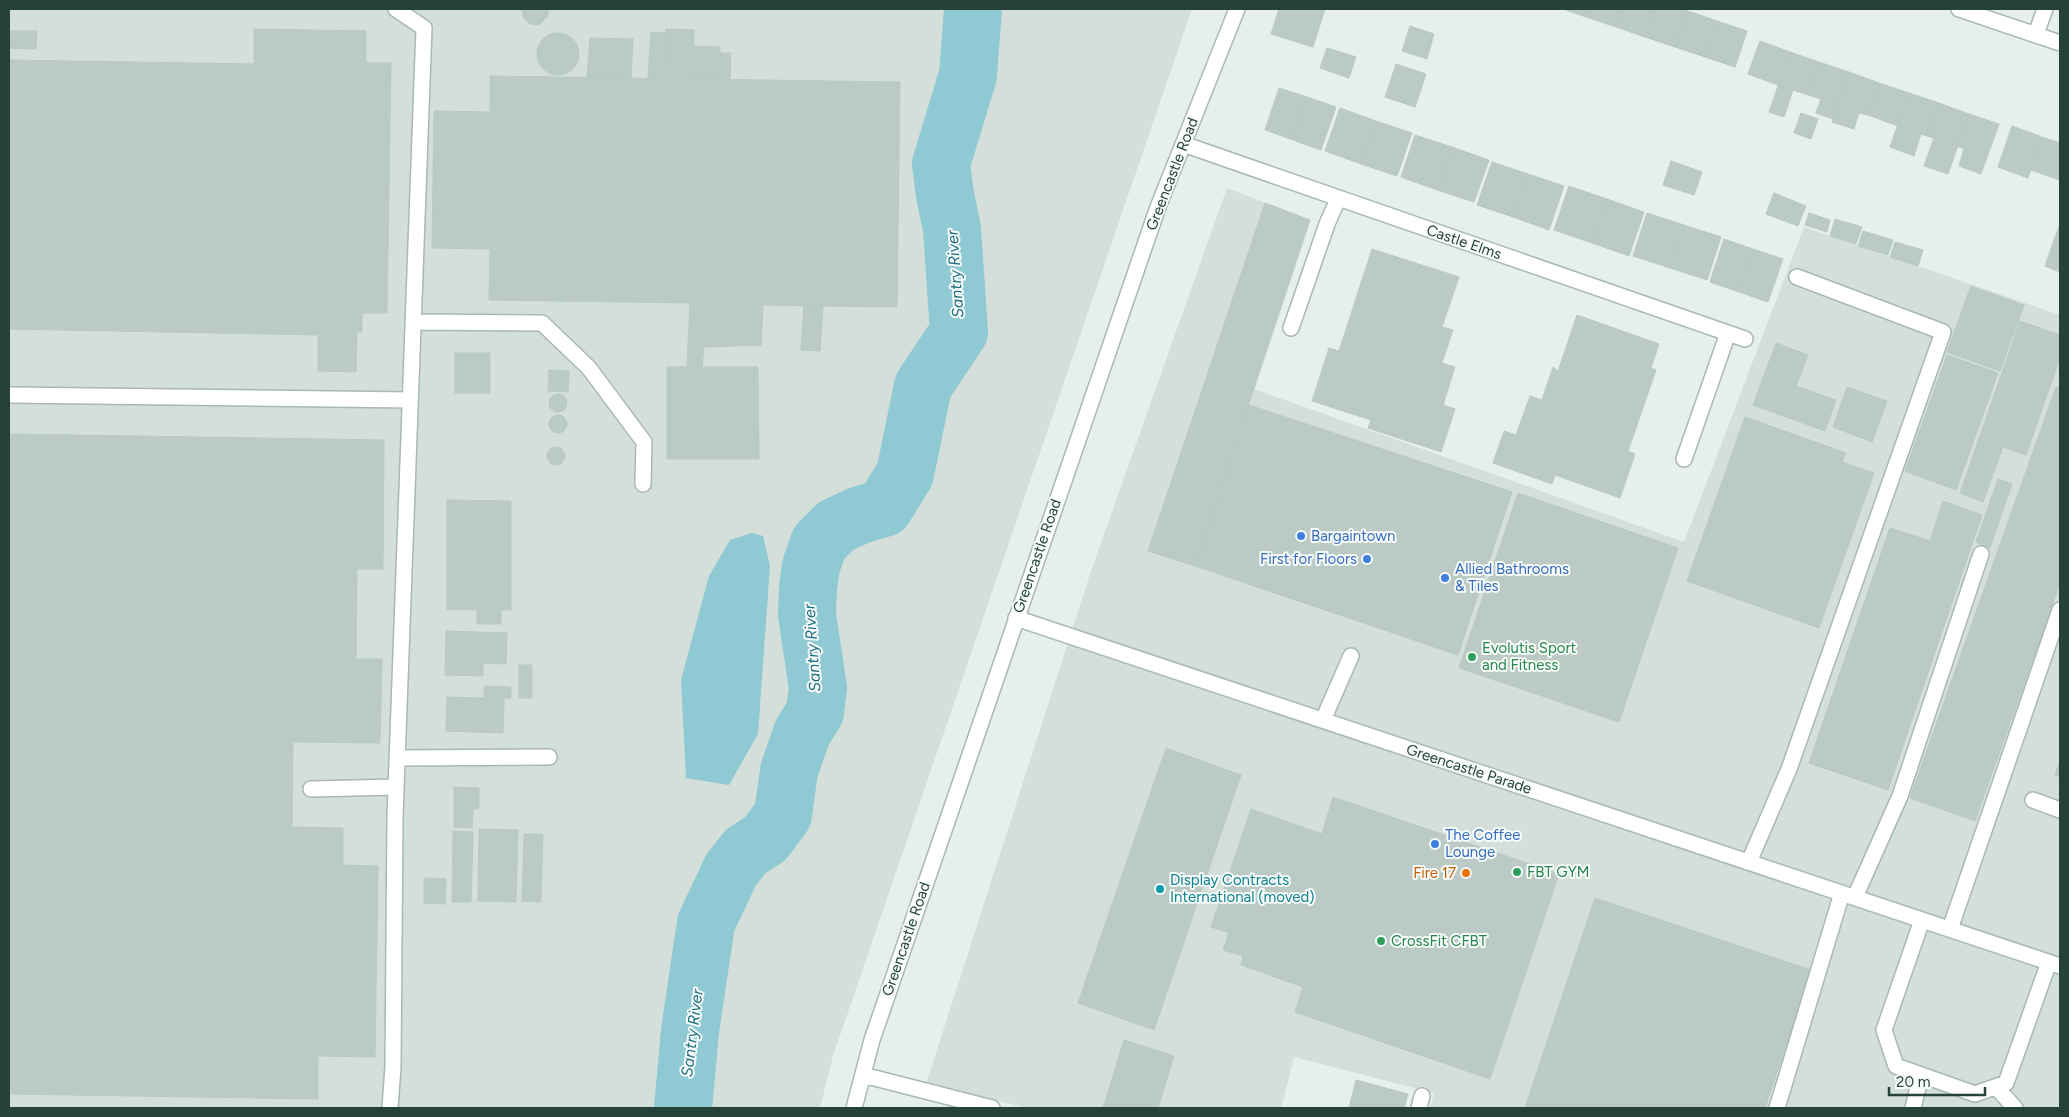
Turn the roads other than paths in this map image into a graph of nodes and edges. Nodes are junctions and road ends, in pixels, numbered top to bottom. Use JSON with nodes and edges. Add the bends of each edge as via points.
{"nodes":[{"id":1,"x":396,"y":9,"type":"edge"},
{"id":2,"x":1237,"y":9,"type":"edge"},
{"id":3,"x":1959,"y":9,"type":"edge"},
{"id":4,"x":2045,"y":9,"type":"edge"},
{"id":5,"x":2036,"y":34,"type":"junction"},
{"id":6,"x":2060,"y":43,"type":"edge"},
{"id":7,"x":1183,"y":144,"type":"junction"},
{"id":8,"x":1338,"y":199,"type":"junction"},
{"id":9,"x":1797,"y":277,"type":"dead end"},
{"id":10,"x":413,"y":322,"type":"junction"},
{"id":11,"x":1291,"y":328,"type":"dead end"},
{"id":12,"x":1728,"y":332,"type":"junction"},
{"id":13,"x":1745,"y":338,"type":"dead end"},
{"id":14,"x":9,"y":395,"type":"edge"},
{"id":15,"x":410,"y":400,"type":"junction"},
{"id":16,"x":1684,"y":460,"type":"dead end"},
{"id":17,"x":643,"y":484,"type":"dead end"},
{"id":18,"x":1981,"y":554,"type":"dead end"},
{"id":19,"x":2060,"y":610,"type":"edge"},
{"id":20,"x":1016,"y":618,"type":"junction"},
{"id":21,"x":1351,"y":656,"type":"dead end"},
{"id":22,"x":1323,"y":720,"type":"junction"},
{"id":23,"x":549,"y":757,"type":"dead end"},
{"id":24,"x":397,"y":758,"type":"junction"},
{"id":25,"x":396,"y":787,"type":"junction"},
{"id":26,"x":311,"y":789,"type":"dead end"},
{"id":27,"x":2033,"y":800,"type":"dead end"},
{"id":28,"x":2060,"y":810,"type":"edge"},
{"id":29,"x":1749,"y":862,"type":"junction"},
{"id":30,"x":1849,"y":895,"type":"junction"},
{"id":31,"x":1922,"y":920,"type":"junction"},
{"id":32,"x":1950,"y":929,"type":"junction"},
{"id":33,"x":2054,"y":964,"type":"edge"},
{"id":34,"x":863,"y":1075,"type":"junction"},
{"id":35,"x":1921,"y":1075,"type":"junction"},
{"id":36,"x":1996,"y":1087,"type":"junction"},
{"id":37,"x":390,"y":1108,"type":"edge"},
{"id":38,"x":854,"y":1108,"type":"edge"},
{"id":39,"x":992,"y":1108,"type":"edge"},
{"id":40,"x":1777,"y":1108,"type":"edge"},
{"id":41,"x":1913,"y":1108,"type":"edge"},
{"id":42,"x":2015,"y":1108,"type":"edge"}],
"edges":[{"from":1,"to":10,"type":"street","via":[[424,28]]},
{"from":2,"to":7,"type":"street","name":"Greencastle Road"},
{"from":3,"to":5,"type":"street"},
{"from":4,"to":5,"type":"street"},
{"from":5,"to":6,"type":"street"},
{"from":7,"to":8,"type":"street","name":"Castle Elms"},
{"from":7,"to":20,"type":"street","name":"Greencastle Road","via":[[1158,207]]},
{"from":8,"to":11,"type":"street"},
{"from":8,"to":12,"type":"street","name":"Castle Elms"},
{"from":9,"to":29,"type":"street","via":[[1943,332],[1789,769]]},
{"from":10,"to":15,"type":"street"},
{"from":10,"to":17,"type":"street","via":[[542,323],[589,368],[644,442]]},
{"from":12,"to":13,"type":"street","name":"Castle Elms"},
{"from":12,"to":16,"type":"street"},
{"from":14,"to":15,"type":"street"},
{"from":15,"to":24,"type":"street"},
{"from":18,"to":30,"type":"street","via":[[1900,796]]},
{"from":19,"to":32,"type":"street"},
{"from":20,"to":22,"type":"street","name":"Greencastle Parade"},
{"from":20,"to":34,"type":"street","name":"Greencastle Road","via":[[875,1030]]},
{"from":21,"to":22,"type":"street"},
{"from":22,"to":29,"type":"street","name":"Greencastle Parade"},
{"from":23,"to":24,"type":"street"},
{"from":24,"to":25,"type":"street"},
{"from":25,"to":26,"type":"street"},
{"from":25,"to":37,"type":"street"},
{"from":27,"to":28,"type":"street"},
{"from":29,"to":30,"type":"street","name":"Greencastle Parade"},
{"from":30,"to":31,"type":"street","name":"Greencastle Parade"},
{"from":30,"to":40,"type":"street"},
{"from":31,"to":32,"type":"street","name":"Greencastle Parade"},
{"from":31,"to":35,"type":"street","via":[[1884,1030],[1896,1066]]},
{"from":32,"to":33,"type":"street","name":"Greencastle Parade"},
{"from":33,"to":36,"type":"street","name":"Greencastle Parade","via":[[2006,1084]]},
{"from":34,"to":38,"type":"street","name":"Greencastle Road"},
{"from":34,"to":39,"type":"street"},
{"from":35,"to":36,"type":"street","via":[[1975,1094]]},
{"from":35,"to":41,"type":"street"},
{"from":36,"to":42,"type":"street"}]}
